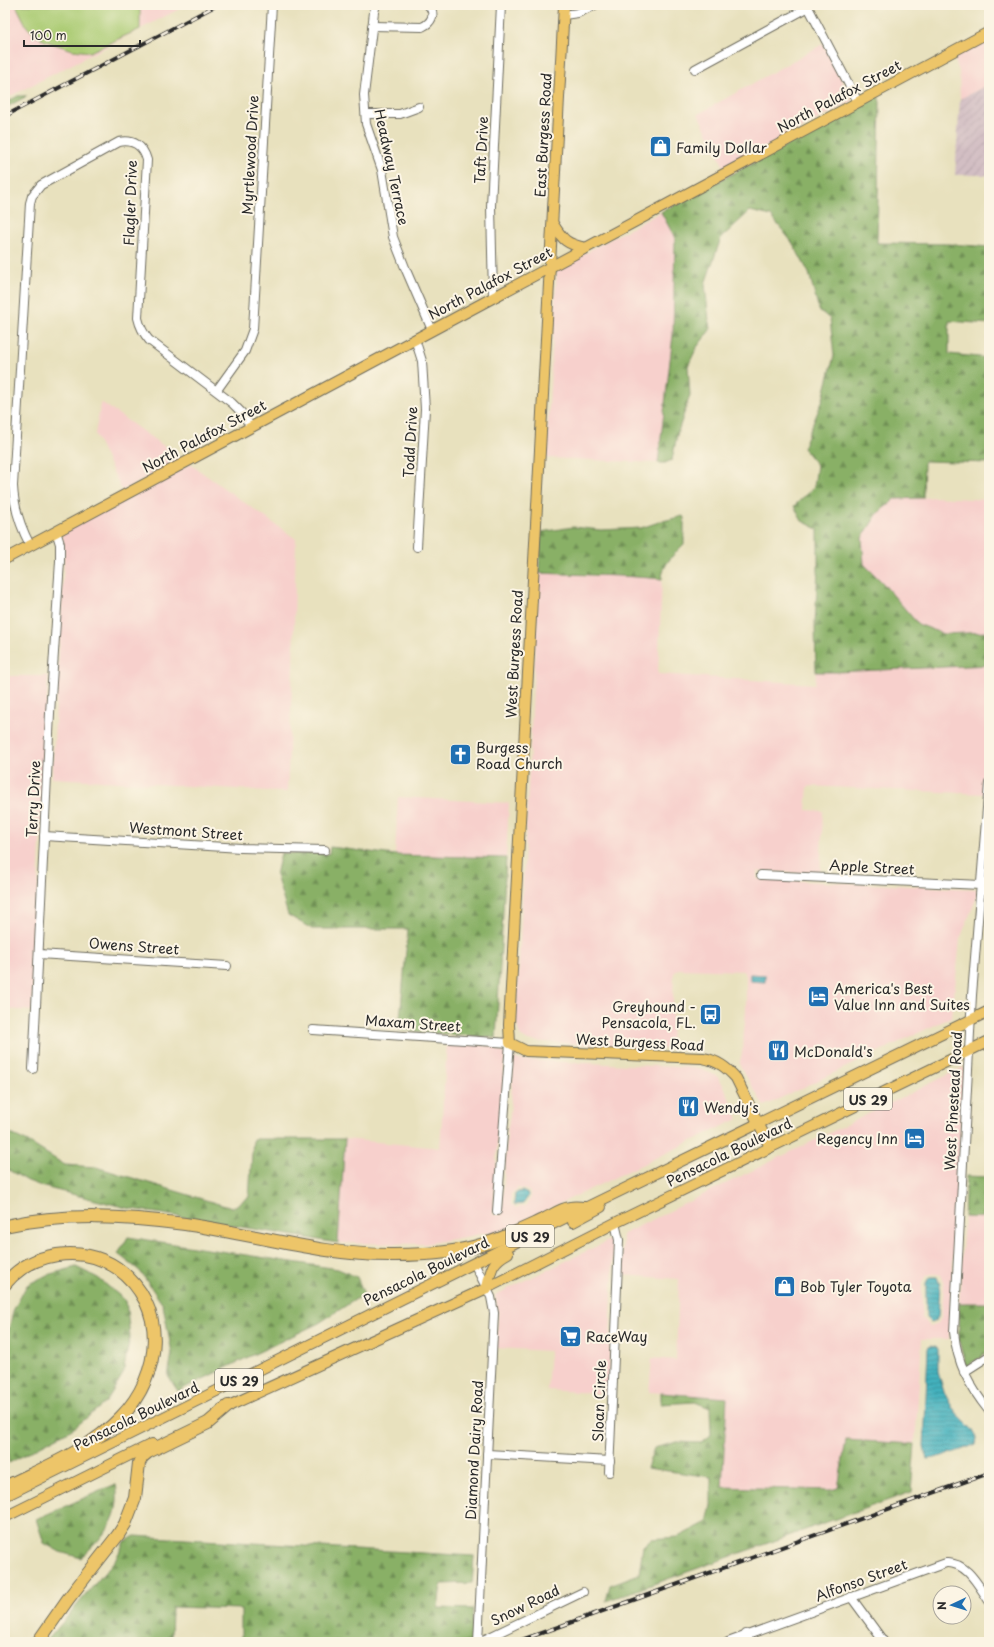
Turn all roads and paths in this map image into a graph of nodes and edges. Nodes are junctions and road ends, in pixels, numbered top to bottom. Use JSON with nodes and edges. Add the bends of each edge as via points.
{"nodes":[{"id":1,"x":272,"y":5,"type":"edge"},
{"id":2,"x":376,"y":5,"type":"edge"},
{"id":3,"x":428,"y":5,"type":"edge"},
{"id":4,"x":501,"y":5,"type":"edge"},
{"id":5,"x":595,"y":5,"type":"edge"},
{"id":6,"x":808,"y":6,"type":"edge"},
{"id":7,"x":564,"y":10,"type":"edge"},
{"id":8,"x":372,"y":26,"type":"junction"},
{"id":9,"x":989,"y":32,"type":"edge"},
{"id":10,"x":695,"y":69,"type":"dead end"},
{"id":11,"x":858,"y":102,"type":"junction"},
{"id":12,"x":418,"y":108,"type":"dead end"},
{"id":13,"x":366,"y":114,"type":"junction"},
{"id":14,"x":553,"y":224,"type":"junction"},
{"id":15,"x":586,"y":248,"type":"junction"},
{"id":16,"x":551,"y":266,"type":"junction"},
{"id":17,"x":493,"y":297,"type":"junction"},
{"id":18,"x":432,"y":330,"type":"junction"},
{"id":19,"x":415,"y":339,"type":"junction"},
{"id":20,"x":217,"y":390,"type":"junction"},
{"id":21,"x":251,"y":427,"type":"junction"},
{"id":22,"x":56,"y":531,"type":"junction"},
{"id":23,"x":30,"y":545,"type":"junction"},
{"id":24,"x":417,"y":547,"type":"dead end"},
{"id":25,"x":5,"y":559,"type":"edge"},
{"id":26,"x":989,"y":783,"type":"edge"},
{"id":27,"x":987,"y":834,"type":"edge"},
{"id":28,"x":44,"y":836,"type":"junction"},
{"id":29,"x":325,"y":850,"type":"dead end"},
{"id":30,"x":761,"y":875,"type":"dead end"},
{"id":31,"x":981,"y":886,"type":"junction"},
{"id":32,"x":39,"y":954,"type":"junction"},
{"id":33,"x":227,"y":966,"type":"dead end"},
{"id":34,"x":989,"y":1011,"type":"edge"},
{"id":35,"x":971,"y":1020,"type":"junction"},
{"id":36,"x":313,"y":1030,"type":"dead end"},
{"id":37,"x":989,"y":1041,"type":"edge"},
{"id":38,"x":510,"y":1043,"type":"junction"},
{"id":39,"x":970,"y":1050,"type":"junction"},
{"id":40,"x":33,"y":1069,"type":"dead end"},
{"id":41,"x":758,"y":1124,"type":"junction"},
{"id":42,"x":770,"y":1147,"type":"junction"},
{"id":43,"x":497,"y":1211,"type":"dead end"},
{"id":44,"x":587,"y":1211,"type":"junction"},
{"id":45,"x":615,"y":1223,"type":"junction"},
{"id":46,"x":5,"y":1226,"type":"edge"},
{"id":47,"x":596,"y":1233,"type":"junction"},
{"id":48,"x":474,"y":1263,"type":"junction"},
{"id":49,"x":5,"y":1284,"type":"edge"},
{"id":50,"x":487,"y":1288,"type":"junction"},
{"id":51,"x":989,"y":1356,"type":"edge"},
{"id":52,"x":964,"y":1372,"type":"junction"},
{"id":53,"x":228,"y":1406,"type":"junction"},
{"id":54,"x":989,"y":1411,"type":"edge"},
{"id":55,"x":487,"y":1454,"type":"junction"},
{"id":56,"x":610,"y":1461,"type":"junction"},
{"id":57,"x":609,"y":1472,"type":"dead end"},
{"id":58,"x":5,"y":1487,"type":"edge"},
{"id":59,"x":5,"y":1496,"type":"edge"},
{"id":60,"x":5,"y":1516,"type":"edge"},
{"id":61,"x":583,"y":1592,"type":"dead end"},
{"id":62,"x":851,"y":1597,"type":"junction"},
{"id":63,"x":989,"y":1601,"type":"edge"},
{"id":64,"x":746,"y":1634,"type":"junction"},
{"id":65,"x":38,"y":1642,"type":"edge"},
{"id":66,"x":478,"y":1642,"type":"edge"},
{"id":67,"x":728,"y":1642,"type":"edge"},
{"id":68,"x":750,"y":1642,"type":"edge"},
{"id":69,"x":884,"y":1642,"type":"edge"}],
"edges":[{"from":1,"to":20,"type":"street","name":"Myrtlewood Drive","via":[[253,329],[248,345]]},
{"from":2,"to":8,"type":"street","name":"Headway Terrace"},
{"from":3,"to":8,"type":"street","via":[[432,10],[432,18],[429,24],[422,27]]},
{"from":4,"to":17,"type":"street","name":"Taft Drive","via":[[491,221]]},
{"from":5,"to":7,"type":"street","via":[[578,13]]},
{"from":6,"to":10,"type":"street"},
{"from":6,"to":11,"type":"street"},
{"from":7,"to":14,"type":"main road","name":"East Burgess Road"},
{"from":8,"to":13,"type":"street","name":"Headway Terrace","via":[[364,95]]},
{"from":9,"to":11,"type":"main road","name":"North Palafox Street"},
{"from":11,"to":15,"type":"main road","name":"North Palafox Street"},
{"from":12,"to":13,"type":"street","via":[[400,114]]},
{"from":13,"to":18,"type":"street","name":"Headway Terrace","via":[[366,124],[382,170],[393,237]]},
{"from":14,"to":15,"type":"main road","via":[[564,240],[574,246]]},
{"from":14,"to":16,"type":"main road","name":"East Burgess Road"},
{"from":15,"to":16,"type":"main road","name":"North Palafox Street"},
{"from":16,"to":17,"type":"main road","name":"North Palafox Street"},
{"from":16,"to":38,"type":"main road","name":"West Burgess Road","via":[[527,672]]},
{"from":17,"to":18,"type":"main road","name":"North Palafox Street"},
{"from":18,"to":19,"type":"main road","name":"North Palafox Street"},
{"from":19,"to":21,"type":"main road","name":"North Palafox Street"},
{"from":19,"to":24,"type":"street","name":"Todd Drive","via":[[422,361],[425,409]]},
{"from":20,"to":21,"type":"street","name":"Flagler Drive","via":[[232,402]]},
{"from":20,"to":23,"type":"street","name":"Flagler Drive","via":[[149,340],[140,326],[138,318],[147,160],[142,148],[132,142],[119,142],[41,185],[30,203],[13,486],[17,515]]},
{"from":21,"to":22,"type":"main road","name":"North Palafox Street"},
{"from":22,"to":23,"type":"main road","name":"North Palafox Street"},
{"from":22,"to":28,"type":"street","name":"Terry Drive","via":[[60,544],[60,561]]},
{"from":23,"to":25,"type":"main road","name":"North Palafox Street"},
{"from":26,"to":27,"type":"street","name":"West Pinestead Road"},
{"from":27,"to":31,"type":"street","name":"West Pinestead Road"},
{"from":28,"to":29,"type":"street","name":"Westmont Street","via":[[241,848]]},
{"from":28,"to":32,"type":"street","name":"Terry Drive"},
{"from":30,"to":31,"type":"street","name":"Apple Street"},
{"from":31,"to":35,"type":"street","name":"West Pinestead Road"},
{"from":32,"to":33,"type":"street","name":"Owens Street"},
{"from":32,"to":40,"type":"street","name":"Terry Drive"},
{"from":34,"to":35,"type":"main road","name":"Pensacola Boulevard","number":"US 29"},
{"from":35,"to":39,"type":"street","name":"West Pinestead Road"},
{"from":35,"to":41,"type":"main road","name":"Pensacola Boulevard","number":"US 29"},
{"from":36,"to":38,"type":"street","name":"Maxam Street"},
{"from":37,"to":39,"type":"main road","name":"Pensacola Boulevard","number":"US 29"},
{"from":38,"to":41,"type":"main road","name":"West Burgess Road","via":[[526,1050],[713,1060],[736,1078]]},
{"from":38,"to":43,"type":"street","name":"West Burgess Road"},
{"from":39,"to":42,"type":"main road","name":"Pensacola Boulevard","number":"US 29"},
{"from":39,"to":52,"type":"street","name":"West Pinestead Road","via":[[954,1318],[955,1342]]},
{"from":41,"to":42,"type":"main road","name":"West Burgess Road"},
{"from":41,"to":44,"type":"main road","name":"Pensacola Boulevard","number":"US 29","via":[[648,1177]]},
{"from":42,"to":45,"type":"main road","name":"Pensacola Boulevard","number":"US 29"},
{"from":44,"to":46,"type":"highway","via":[[569,1208],[483,1244],[456,1250],[406,1255],[336,1252],[186,1224],[124,1218],[50,1218]]},
{"from":44,"to":47,"type":"main road"},
{"from":44,"to":48,"type":"main road","name":"Pensacola Boulevard","number":"US 29"},
{"from":44,"to":50,"type":"main road","via":[[498,1258],[491,1268]]},
{"from":45,"to":47,"type":"main road","name":"Pensacola Boulevard","number":"US 29"},
{"from":45,"to":56,"type":"street","name":"Sloan Circle","via":[[619,1240]]},
{"from":47,"to":50,"type":"main road","name":"Pensacola Boulevard","number":"US 29"},
{"from":48,"to":50,"type":"street","name":"Diamond Dairy Road"},
{"from":48,"to":59,"type":"main road","name":"Pensacola Boulevard","number":"US 29"},
{"from":49,"to":58,"type":"highway","via":[[19,1270],[52,1255],[78,1254],[104,1261],[124,1273],[142,1293],[151,1315],[154,1341],[144,1383],[120,1418],[89,1445]]},
{"from":50,"to":53,"type":"main road","name":"Pensacola Boulevard","number":"US 29"},
{"from":50,"to":55,"type":"street","name":"Diamond Dairy Road","via":[[494,1313]]},
{"from":51,"to":52,"type":"street"},
{"from":52,"to":54,"type":"street","name":"West Pinestead Road","via":[[971,1387]]},
{"from":53,"to":60,"type":"main road","name":"Pensacola Boulevard","number":"US 29"},
{"from":53,"to":65,"type":"highway","via":[[208,1423],[142,1457],[135,1498],[125,1524]]},
{"from":55,"to":56,"type":"street","name":"Sloan Circle"},
{"from":55,"to":66,"type":"street","name":"Diamond Dairy Road"},
{"from":56,"to":57,"type":"street","name":"Sloan Circle"},
{"from":61,"to":66,"type":"street","name":"Snow Road"},
{"from":62,"to":63,"type":"street","name":"Alfonso Street","via":[[946,1563],[953,1563],[964,1568]]},
{"from":62,"to":64,"type":"street","name":"Alfonso Street"},
{"from":62,"to":69,"type":"street"},
{"from":64,"to":67,"type":"street","name":"Alfonso Street"},
{"from":64,"to":68,"type":"street"}]}
